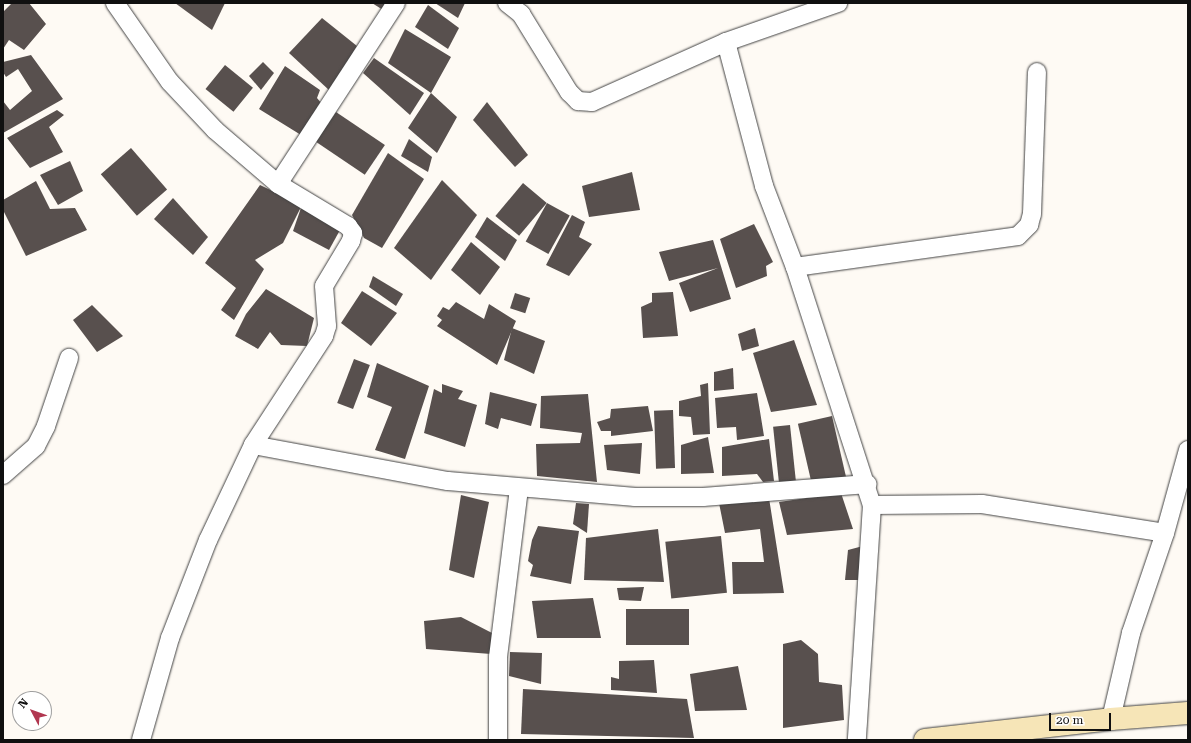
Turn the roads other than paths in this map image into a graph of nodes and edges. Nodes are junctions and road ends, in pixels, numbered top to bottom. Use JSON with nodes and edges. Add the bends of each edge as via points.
{"nodes":[{"id":1,"x":115,"y":3,"type":"edge"},
{"id":2,"x":396,"y":3,"type":"edge"},
{"id":3,"x":508,"y":3,"type":"edge"},
{"id":4,"x":838,"y":3,"type":"edge"},
{"id":5,"x":726,"y":42,"type":"junction"},
{"id":6,"x":1037,"y":72,"type":"dead end"},
{"id":7,"x":278,"y":184,"type":"junction"},
{"id":8,"x":795,"y":267,"type":"junction"},
{"id":9,"x":69,"y":358,"type":"dead end"},
{"id":10,"x":253,"y":445,"type":"junction"},
{"id":11,"x":1188,"y":450,"type":"edge"},
{"id":12,"x":3,"y":475,"type":"edge"},
{"id":13,"x":866,"y":484,"type":"junction"},
{"id":14,"x":519,"y":488,"type":"junction"},
{"id":15,"x":872,"y":505,"type":"junction"},
{"id":16,"x":1165,"y":533,"type":"junction"},
{"id":17,"x":1188,"y":713,"type":"edge"},
{"id":18,"x":1111,"y":718,"type":"junction"},
{"id":19,"x":141,"y":740,"type":"edge"},
{"id":20,"x":498,"y":740,"type":"edge"},
{"id":21,"x":857,"y":740,"type":"edge"},
{"id":22,"x":925,"y":740,"type":"edge"}],
"edges":[{"from":1,"to":7,"type":"street","via":[[170,82],[215,130]]},
{"from":2,"to":7,"type":"street"},
{"from":3,"to":5,"type":"street","via":[[521,14],[569,92],[578,101],[592,102]]},
{"from":4,"to":5,"type":"street"},
{"from":5,"to":8,"type":"street","via":[[764,186]]},
{"from":6,"to":8,"type":"street","via":[[1032,214],[1029,224],[1018,236]]},
{"from":7,"to":10,"type":"street","via":[[348,226],[353,234],[324,286],[327,326],[324,336]]},
{"from":8,"to":13,"type":"street"},
{"from":9,"to":12,"type":"street","via":[[46,426],[36,446]]},
{"from":10,"to":14,"type":"street","via":[[448,481]]},
{"from":10,"to":19,"type":"street","via":[[208,540],[170,638]]},
{"from":11,"to":16,"type":"street"},
{"from":13,"to":14,"type":"street","via":[[703,497],[635,497]]},
{"from":13,"to":15,"type":"street"},
{"from":14,"to":20,"type":"street","via":[[498,657]]},
{"from":15,"to":16,"type":"street","via":[[982,504]]},
{"from":15,"to":21,"type":"street"},
{"from":16,"to":18,"type":"street","via":[[1130,633]]},
{"from":17,"to":18,"type":"main road"},
{"from":18,"to":22,"type":"main road"}]}
